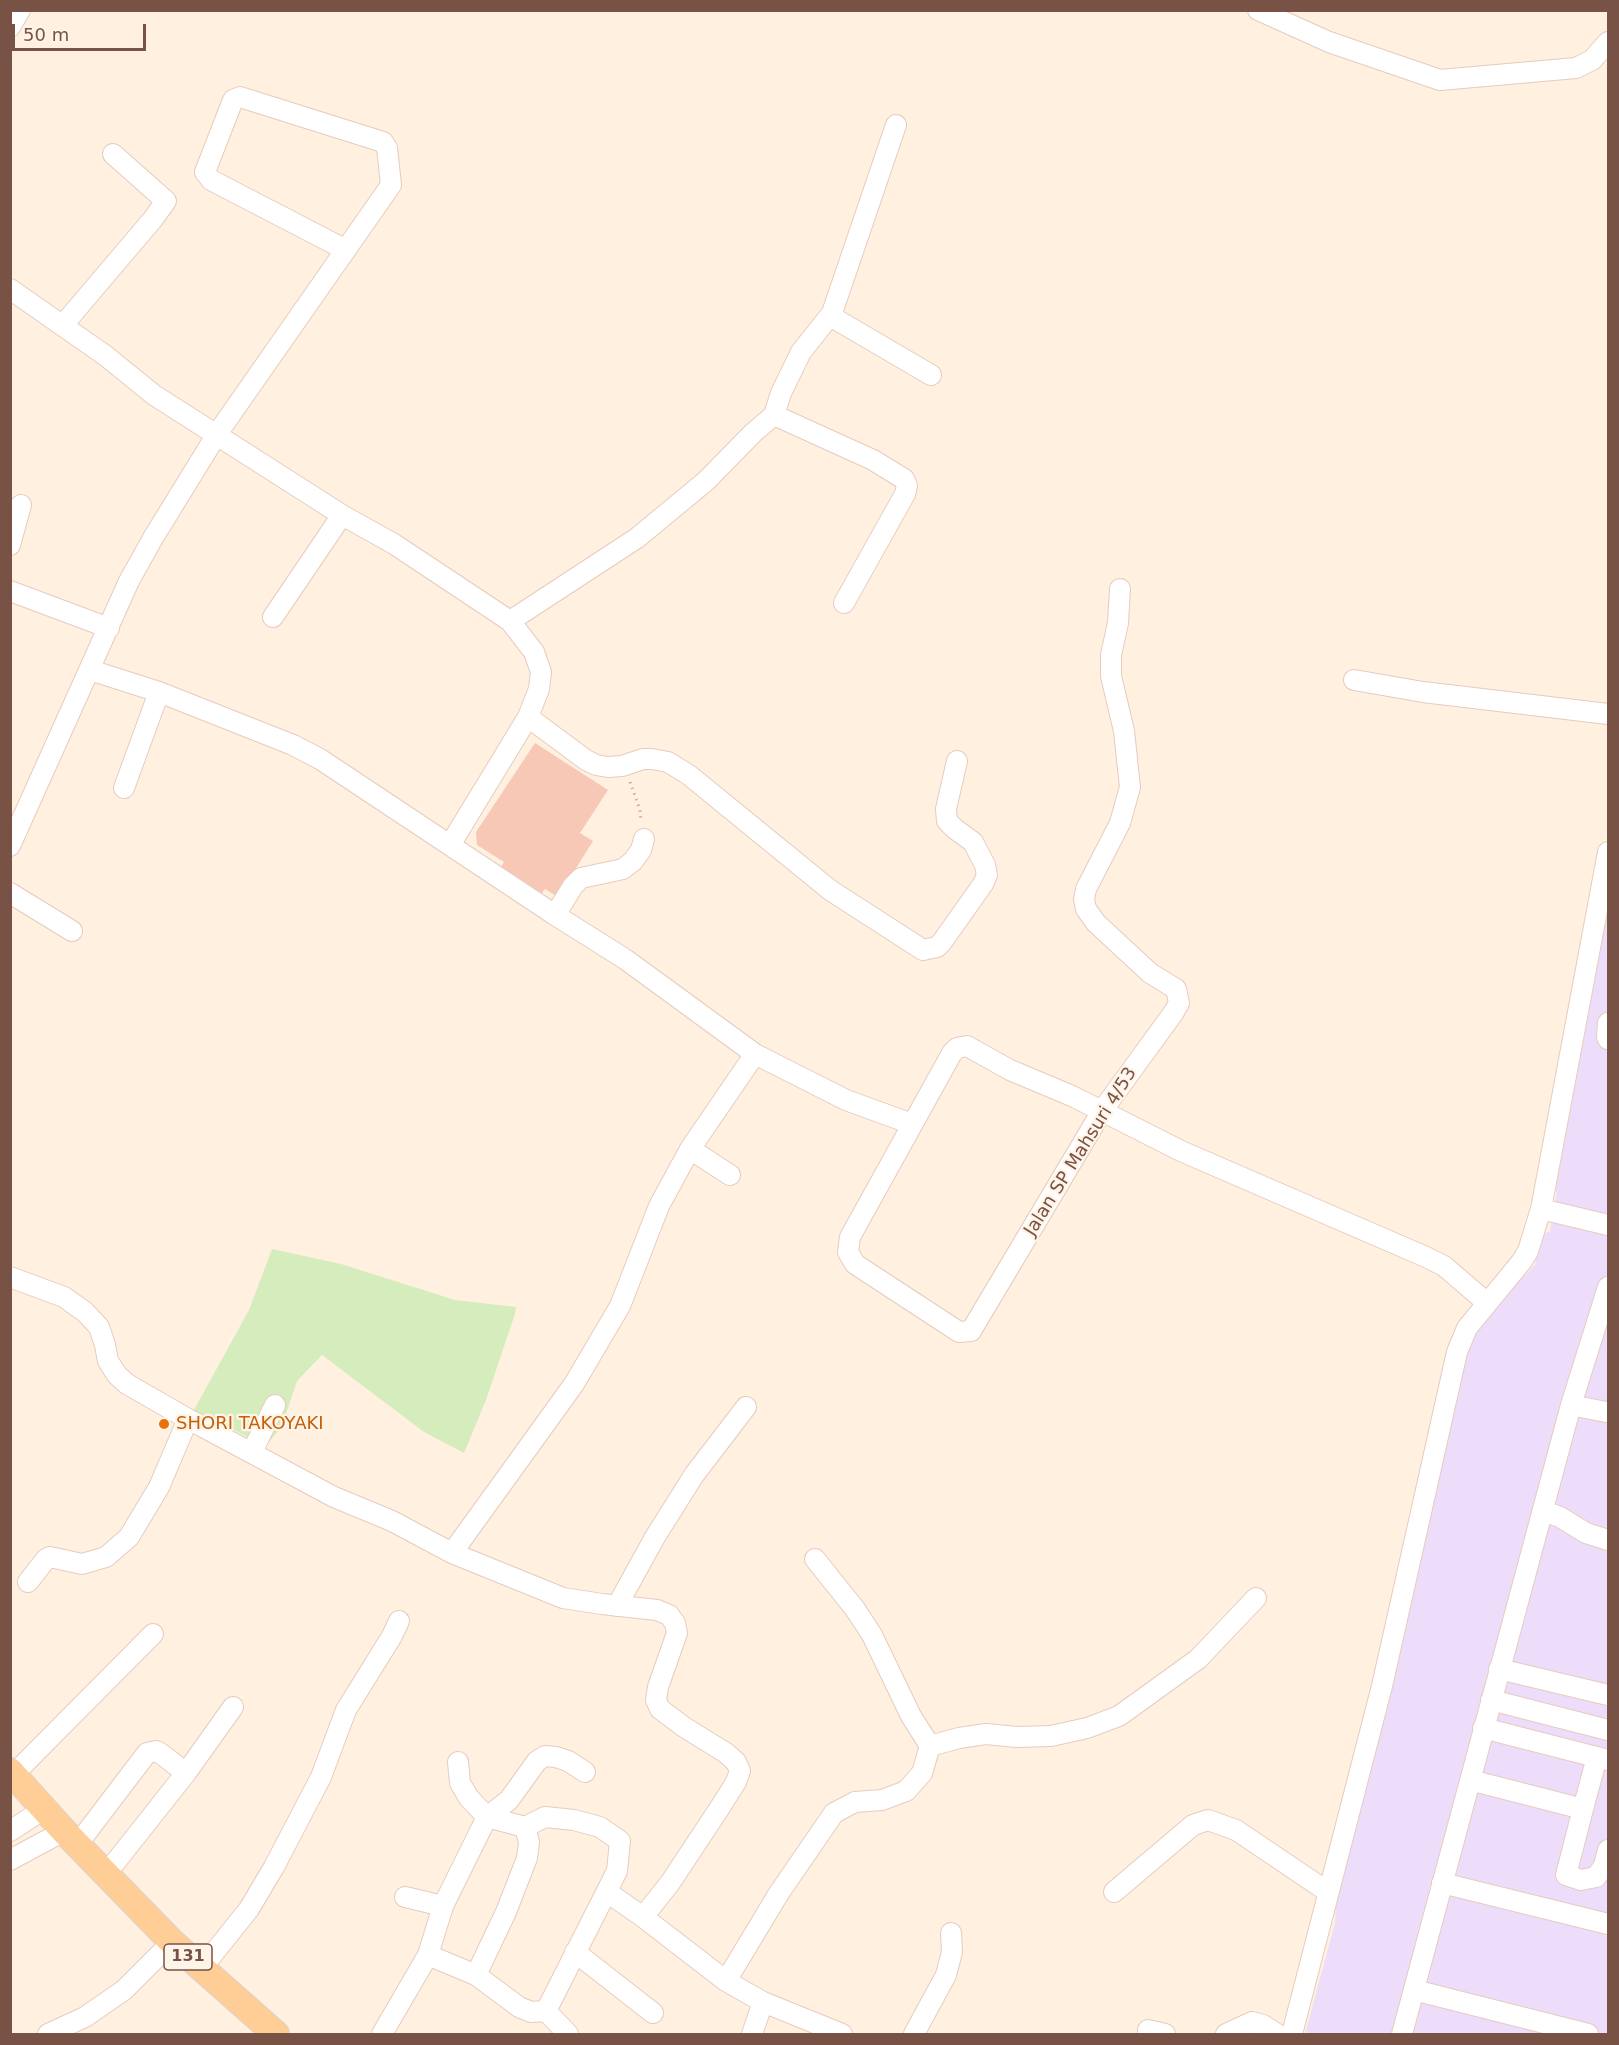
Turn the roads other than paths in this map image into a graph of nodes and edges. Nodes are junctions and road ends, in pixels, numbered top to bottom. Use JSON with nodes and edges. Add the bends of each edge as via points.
{"nodes":[{"id":1,"x":20,"y":10,"type":"edge"},
{"id":2,"x":1258,"y":10,"type":"edge"},
{"id":3,"x":10,"y":27,"type":"edge"},
{"id":4,"x":1608,"y":42,"type":"edge"},
{"id":5,"x":896,"y":125,"type":"dead end"},
{"id":6,"x":113,"y":154,"type":"dead end"},
{"id":7,"x":346,"y":250,"type":"junction"},
{"id":8,"x":10,"y":289,"type":"edge"},
{"id":9,"x":832,"y":313,"type":"junction"},
{"id":10,"x":63,"y":325,"type":"junction"},
{"id":11,"x":931,"y":375,"type":"dead end"},
{"id":12,"x":774,"y":414,"type":"junction"},
{"id":13,"x":217,"y":434,"type":"junction"},
{"id":14,"x":21,"y":505,"type":"dead end"},
{"id":15,"x":342,"y":515,"type":"junction"},
{"id":16,"x":10,"y":544,"type":"edge"},
{"id":17,"x":1120,"y":590,"type":"dead end"},
{"id":18,"x":10,"y":591,"type":"edge"},
{"id":19,"x":844,"y":603,"type":"dead end"},
{"id":20,"x":273,"y":617,"type":"dead end"},
{"id":21,"x":510,"y":621,"type":"junction"},
{"id":22,"x":109,"y":628,"type":"junction"},
{"id":23,"x":90,"y":670,"type":"junction"},
{"id":24,"x":1354,"y":680,"type":"dead end"},
{"id":25,"x":159,"y":692,"type":"junction"},
{"id":26,"x":1608,"y":714,"type":"edge"},
{"id":27,"x":528,"y":717,"type":"junction"},
{"id":28,"x":957,"y":761,"type":"dead end"},
{"id":29,"x":124,"y":788,"type":"dead end"},
{"id":30,"x":644,"y":838,"type":"road end"},
{"id":31,"x":450,"y":845,"type":"junction"},
{"id":32,"x":10,"y":846,"type":"edge"},
{"id":33,"x":1608,"y":852,"type":"edge"},
{"id":34,"x":10,"y":893,"type":"edge"},
{"id":35,"x":555,"y":915,"type":"junction"},
{"id":36,"x":72,"y":931,"type":"dead end"},
{"id":37,"x":1608,"y":1023,"type":"edge"},
{"id":38,"x":1608,"y":1039,"type":"edge"},
{"id":39,"x":755,"y":1054,"type":"junction"},
{"id":40,"x":1102,"y":1111,"type":"junction"},
{"id":41,"x":912,"y":1124,"type":"junction"},
{"id":42,"x":690,"y":1149,"type":"junction"},
{"id":43,"x":730,"y":1175,"type":"dead end"},
{"id":44,"x":1541,"y":1209,"type":"junction"},
{"id":45,"x":1608,"y":1225,"type":"edge"},
{"id":46,"x":10,"y":1277,"type":"edge"},
{"id":47,"x":1608,"y":1287,"type":"edge"},
{"id":48,"x":1486,"y":1302,"type":"junction"},
{"id":49,"x":1571,"y":1405,"type":"junction"},
{"id":50,"x":275,"y":1406,"type":"dead end"},
{"id":51,"x":746,"y":1407,"type":"dead end"},
{"id":52,"x":1606,"y":1412,"type":"dead end"},
{"id":53,"x":188,"y":1419,"type":"junction"},
{"id":54,"x":252,"y":1452,"type":"junction"},
{"id":55,"x":1542,"y":1511,"type":"junction"},
{"id":56,"x":1608,"y":1540,"type":"edge"},
{"id":57,"x":452,"y":1553,"type":"junction"},
{"id":58,"x":815,"y":1559,"type":"dead end"},
{"id":59,"x":28,"y":1582,"type":"dead end"},
{"id":60,"x":1256,"y":1598,"type":"dead end"},
{"id":61,"x":616,"y":1606,"type":"junction"},
{"id":62,"x":399,"y":1621,"type":"dead end"},
{"id":63,"x":153,"y":1634,"type":"dead end"},
{"id":64,"x":1499,"y":1669,"type":"junction"},
{"id":65,"x":1608,"y":1695,"type":"edge"},
{"id":66,"x":1491,"y":1700,"type":"junction"},
{"id":67,"x":233,"y":1707,"type":"dead end"},
{"id":68,"x":1484,"y":1728,"type":"junction"},
{"id":69,"x":1608,"y":1730,"type":"edge"},
{"id":70,"x":930,"y":1746,"type":"junction"},
{"id":71,"x":1603,"y":1759,"type":"edge"},
{"id":72,"x":458,"y":1762,"type":"dead end"},
{"id":73,"x":12,"y":1772,"type":"edge"},
{"id":74,"x":585,"y":1772,"type":"dead end"},
{"id":75,"x":186,"y":1773,"type":"junction"},
{"id":76,"x":1470,"y":1780,"type":"junction"},
{"id":77,"x":44,"y":1809,"type":"junction"},
{"id":78,"x":1583,"y":1809,"type":"junction"},
{"id":79,"x":487,"y":1817,"type":"junction"},
{"id":80,"x":525,"y":1827,"type":"junction"},
{"id":81,"x":10,"y":1831,"type":"edge"},
{"id":82,"x":70,"y":1838,"type":"junction"},
{"id":83,"x":1608,"y":1850,"type":"edge"},
{"id":84,"x":10,"y":1860,"type":"edge"},
{"id":85,"x":106,"y":1874,"type":"junction"},
{"id":86,"x":1442,"y":1883,"type":"junction"},
{"id":87,"x":607,"y":1892,"type":"junction"},
{"id":88,"x":1114,"y":1892,"type":"dead end"},
{"id":89,"x":1328,"y":1892,"type":"junction"},
{"id":90,"x":405,"y":1897,"type":"dead end"},
{"id":91,"x":443,"y":1906,"type":"junction"},
{"id":92,"x":643,"y":1917,"type":"junction"},
{"id":93,"x":1608,"y":1924,"type":"edge"},
{"id":94,"x":951,"y":1933,"type":"dead end"},
{"id":95,"x":172,"y":1942,"type":"junction"},
{"id":96,"x":575,"y":1952,"type":"junction"},
{"id":97,"x":428,"y":1955,"type":"junction"},
{"id":98,"x":201,"y":1969,"type":"junction"},
{"id":99,"x":476,"y":1975,"type":"junction"},
{"id":100,"x":726,"y":1981,"type":"junction"},
{"id":101,"x":1414,"y":1990,"type":"junction"},
{"id":102,"x":763,"y":2002,"type":"junction"},
{"id":103,"x":546,"y":2011,"type":"junction"},
{"id":104,"x":653,"y":2013,"type":"dead end"},
{"id":105,"x":48,"y":2034,"type":"edge"},
{"id":106,"x":276,"y":2034,"type":"edge"},
{"id":107,"x":382,"y":2034,"type":"edge"},
{"id":108,"x":568,"y":2034,"type":"edge"},
{"id":109,"x":752,"y":2034,"type":"edge"},
{"id":110,"x":842,"y":2034,"type":"edge"},
{"id":111,"x":914,"y":2034,"type":"edge"},
{"id":112,"x":1226,"y":2034,"type":"edge"},
{"id":113,"x":1277,"y":2034,"type":"edge"},
{"id":114,"x":1292,"y":2034,"type":"edge"},
{"id":115,"x":1402,"y":2034,"type":"edge"},
{"id":116,"x":1588,"y":2034,"type":"edge"}],
"edges":[{"from":1,"to":3,"type":"street"},
{"from":2,"to":4,"type":"street","via":[[1329,42],[1440,80],[1576,68],[1592,60]]},
{"from":5,"to":9,"type":"street"},
{"from":6,"to":10,"type":"street","via":[[166,201]]},
{"from":7,"to":7,"type":"street","via":[[211,180],[205,172],[233,100],[240,97],[383,142],[391,185]]},
{"from":7,"to":13,"type":"street"},
{"from":8,"to":10,"type":"street"},
{"from":9,"to":11,"type":"street","via":[[837,320]]},
{"from":9,"to":12,"type":"street","via":[[801,352]]},
{"from":10,"to":13,"type":"street","via":[[154,395]]},
{"from":12,"to":19,"type":"street","via":[[873,460],[904,479],[907,486]]},
{"from":12,"to":21,"type":"street","via":[[706,481],[637,538]]},
{"from":13,"to":15,"type":"street"},
{"from":13,"to":22,"type":"street","via":[[134,573]]},
{"from":14,"to":16,"type":"street"},
{"from":15,"to":20,"type":"street"},
{"from":15,"to":21,"type":"street","via":[[394,544]]},
{"from":17,"to":40,"type":"street","name":"Jalan SP Mahsuri 4/53","via":[[1111,676],[1124,731],[1130,787],[1120,823],[1084,899],[1096,923],[1150,973],[1176,990],[1179,1003]]},
{"from":18,"to":22,"type":"street"},
{"from":21,"to":27,"type":"street","via":[[534,652],[541,672]]},
{"from":22,"to":23,"type":"street"},
{"from":23,"to":25,"type":"street"},
{"from":23,"to":32,"type":"street"},
{"from":24,"to":26,"type":"street"},
{"from":25,"to":29,"type":"street"},
{"from":25,"to":31,"type":"street","via":[[320,759]]},
{"from":27,"to":28,"type":"street","via":[[596,765],[622,766],[643,759],[668,762],[830,890],[923,950],[942,942],[987,875],[973,842],[947,820]]},
{"from":27,"to":31,"type":"street"},
{"from":30,"to":35,"type":"street","via":[[641,850],[623,869],[581,878]]},
{"from":31,"to":35,"type":"street"},
{"from":33,"to":44,"type":"street"},
{"from":34,"to":36,"type":"street"},
{"from":35,"to":39,"type":"street","via":[[625,959]]},
{"from":37,"to":38,"type":"street"},
{"from":39,"to":41,"type":"street","via":[[846,1100]]},
{"from":39,"to":42,"type":"street"},
{"from":40,"to":41,"type":"street","via":[[962,1046],[952,1053]]},
{"from":40,"to":41,"type":"street","name":"Jalan SP Mahsuri 4/53","via":[[974,1329],[968,1333],[959,1332],[855,1263],[848,1252],[850,1237]]},
{"from":40,"to":48,"type":"street","via":[[1181,1150],[1426,1257],[1444,1266]]},
{"from":42,"to":43,"type":"street"},
{"from":42,"to":57,"type":"street","via":[[659,1206],[620,1306],[574,1384]]},
{"from":44,"to":45,"type":"street"},
{"from":44,"to":48,"type":"street","via":[[1522,1261]]},
{"from":46,"to":53,"type":"street","via":[[64,1297],[85,1312],[99,1327],[108,1361],[117,1375]]},
{"from":47,"to":49,"type":"street"},
{"from":48,"to":89,"type":"street","via":[[1467,1328],[1457,1352],[1382,1686]]},
{"from":49,"to":52,"type":"street"},
{"from":49,"to":55,"type":"street"},
{"from":50,"to":54,"type":"street"},
{"from":51,"to":61,"type":"street","via":[[694,1475]]},
{"from":53,"to":54,"type":"street"},
{"from":53,"to":59,"type":"street","via":[[159,1488],[129,1536],[106,1557],[82,1564],[50,1557]]},
{"from":54,"to":57,"type":"street","via":[[334,1497],[392,1521]]},
{"from":55,"to":56,"type":"street"},
{"from":55,"to":64,"type":"street"},
{"from":57,"to":61,"type":"street","via":[[563,1598]]},
{"from":58,"to":70,"type":"street","via":[[872,1635]]},
{"from":60,"to":70,"type":"street","via":[[1198,1659],[1119,1716],[1051,1736],[986,1734]]},
{"from":61,"to":92,"type":"street","via":[[669,1615],[677,1633],[658,1687],[656,1700],[660,1709],[726,1753],[740,1771],[670,1883]]},
{"from":62,"to":98,"type":"street","via":[[346,1710],[321,1776],[274,1867],[249,1909]]},
{"from":63,"to":73,"type":"street"},
{"from":64,"to":65,"type":"street"},
{"from":64,"to":66,"type":"street"},
{"from":66,"to":68,"type":"street"},
{"from":66,"to":69,"type":"street"},
{"from":67,"to":75,"type":"street"},
{"from":68,"to":71,"type":"street"},
{"from":68,"to":76,"type":"street"},
{"from":70,"to":100,"type":"street","via":[[922,1773],[906,1791],[882,1800],[855,1802],[834,1813],[779,1893]]},
{"from":71,"to":78,"type":"street"},
{"from":72,"to":79,"type":"street","via":[[460,1783]]},
{"from":73,"to":77,"type":"main road","number":"131"},
{"from":74,"to":79,"type":"street","via":[[556,1756],[545,1756],[537,1761],[509,1800]]},
{"from":75,"to":82,"type":"street","via":[[160,1753],[147,1753]]},
{"from":75,"to":85,"type":"street"},
{"from":76,"to":78,"type":"street"},
{"from":76,"to":86,"type":"street"},
{"from":77,"to":81,"type":"street"},
{"from":77,"to":82,"type":"main road","number":"131"},
{"from":78,"to":83,"type":"street","via":[[1566,1875],[1581,1880],[1596,1877]]},
{"from":79,"to":80,"type":"street"},
{"from":79,"to":91,"type":"street"},
{"from":80,"to":87,"type":"street","via":[[545,1817],[574,1820],[600,1827],[620,1841],[617,1872]]},
{"from":80,"to":99,"type":"street","via":[[529,1842],[527,1858]]},
{"from":82,"to":84,"type":"street"},
{"from":82,"to":85,"type":"main road","number":"131"},
{"from":85,"to":95,"type":"main road","number":"131"},
{"from":86,"to":93,"type":"street"},
{"from":86,"to":101,"type":"street"},
{"from":87,"to":92,"type":"street"},
{"from":87,"to":96,"type":"street"},
{"from":88,"to":89,"type":"street","via":[[1193,1825],[1208,1820],[1236,1830]]},
{"from":89,"to":114,"type":"street"},
{"from":90,"to":91,"type":"street"},
{"from":91,"to":97,"type":"street"},
{"from":92,"to":100,"type":"street"},
{"from":94,"to":111,"type":"street","via":[[952,1952],[946,1975]]},
{"from":95,"to":98,"type":"main road","number":"131"},
{"from":95,"to":105,"type":"street","via":[[124,1990],[85,2017]]},
{"from":96,"to":103,"type":"street"},
{"from":96,"to":104,"type":"street"},
{"from":97,"to":99,"type":"street"},
{"from":97,"to":107,"type":"street"},
{"from":98,"to":106,"type":"main road","number":"131"},
{"from":99,"to":103,"type":"street","via":[[519,2007],[531,2012]]},
{"from":100,"to":102,"type":"street"},
{"from":101,"to":115,"type":"street"},
{"from":101,"to":116,"type":"street"},
{"from":102,"to":109,"type":"street"},
{"from":102,"to":110,"type":"street"},
{"from":103,"to":108,"type":"street"},
{"from":112,"to":113,"type":"street","via":[[1252,2022]]}]}
